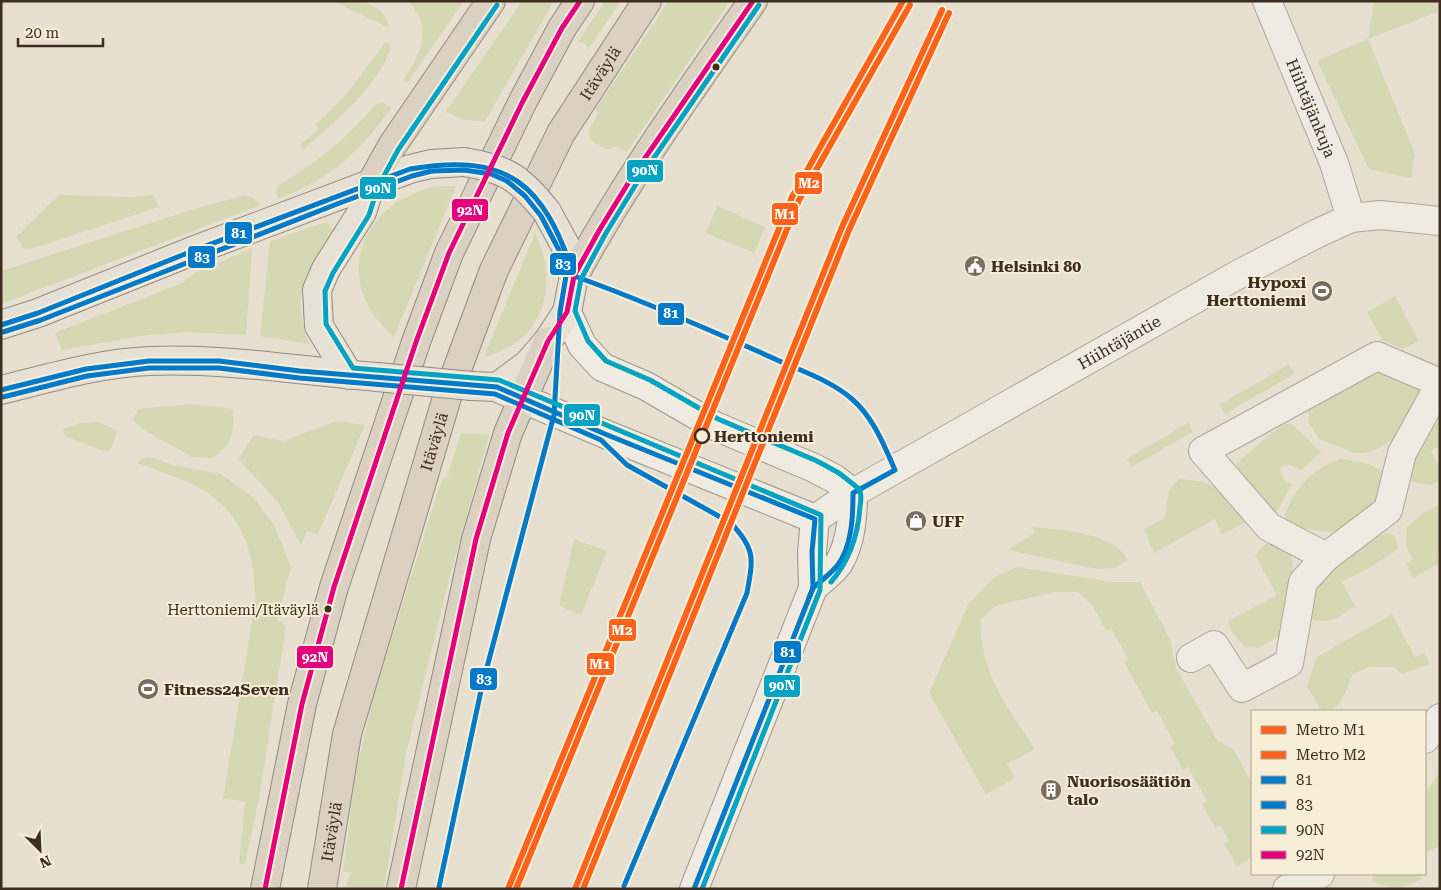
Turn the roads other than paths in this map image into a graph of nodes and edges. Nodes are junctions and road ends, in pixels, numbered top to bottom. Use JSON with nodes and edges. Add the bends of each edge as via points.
{"nodes":[{"id":1,"x":492,"y":1,"type":"edge"},
{"id":2,"x":580,"y":1,"type":"edge"},
{"id":3,"x":647,"y":1,"type":"edge"},
{"id":4,"x":753,"y":1,"type":"edge"},
{"id":5,"x":1267,"y":1,"type":"edge"},
{"id":6,"x":371,"y":184,"type":"junction"},
{"id":7,"x":1352,"y":218,"type":"junction"},
{"id":8,"x":1440,"y":222,"type":"edge"},
{"id":9,"x":574,"y":276,"type":"junction"},
{"id":10,"x":567,"y":312,"type":"junction"},
{"id":11,"x":1,"y":325,"type":"edge"},
{"id":12,"x":548,"y":341,"type":"junction"},
{"id":13,"x":349,"y":375,"type":"junction"},
{"id":14,"x":1440,"y":383,"type":"edge"},
{"id":15,"x":485,"y":387,"type":"junction"},
{"id":16,"x":1,"y":390,"type":"edge"},
{"id":17,"x":521,"y":399,"type":"junction"},
{"id":18,"x":853,"y":493,"type":"junction"},
{"id":19,"x":815,"y":520,"type":"junction"},
{"id":20,"x":1326,"y":558,"type":"junction"},
{"id":21,"x":813,"y":588,"type":"junction"},
{"id":22,"x":1191,"y":658,"type":"dead end"},
{"id":23,"x":1440,"y":718,"type":"edge"},
{"id":24,"x":1426,"y":738,"type":"edge"},
{"id":25,"x":1318,"y":875,"type":"edge"},
{"id":26,"x":1327,"y":875,"type":"edge"},
{"id":27,"x":265,"y":889,"type":"edge"},
{"id":28,"x":322,"y":889,"type":"edge"},
{"id":29,"x":401,"y":889,"type":"edge"},
{"id":30,"x":694,"y":889,"type":"edge"},
{"id":31,"x":1287,"y":889,"type":"edge"},
{"id":32,"x":1322,"y":889,"type":"edge"}],
"edges":[{"from":1,"to":6,"type":"highway","via":[[392,146]]},
{"from":2,"to":27,"type":"highway","via":[[523,101],[450,254],[381,441],[334,588],[302,704]]},
{"from":3,"to":28,"type":"highway","name":"Itäväylä","via":[[561,133],[494,270],[448,394],[347,734]]},
{"from":4,"to":9,"type":"highway","via":[[632,177]]},
{"from":5,"to":7,"type":"street","name":"Hiihtäjänkuja","via":[[1337,170]]},
{"from":6,"to":9,"type":"main road","bridge":true,"via":[[431,164],[464,162],[493,167],[530,190],[547,212],[566,247]]},
{"from":6,"to":11,"type":"main road"},
{"from":6,"to":13,"type":"main road","via":[[362,212],[326,269],[317,290],[319,326]]},
{"from":7,"to":8,"type":"street","name":"Hiihtäjäntie","via":[[1380,215]]},
{"from":7,"to":18,"type":"street","name":"Hiihtäjäntie","via":[[1239,274]]},
{"from":9,"to":10,"type":"main road"},
{"from":10,"to":12,"type":"main road"},
{"from":10,"to":18,"type":"street","via":[[582,345],[602,367],[646,386],[715,426],[821,471]]},
{"from":12,"to":15,"type":"main road","via":[[528,364]]},
{"from":12,"to":17,"type":"highway"},
{"from":13,"to":15,"type":"main road","bridge":true},
{"from":13,"to":16,"type":"main road","via":[[219,361],[149,361],[86,369]]},
{"from":14,"to":20,"type":"street","via":[[1402,453],[1388,510]]},
{"from":14,"to":20,"type":"street","via":[[1377,356],[1203,451],[1269,526]]},
{"from":15,"to":17,"type":"street"},
{"from":17,"to":19,"type":"street"},
{"from":17,"to":29,"type":"highway","via":[[501,451],[476,539]]},
{"from":18,"to":19,"type":"street","name":"Hiihtäjäntie"},
{"from":18,"to":21,"type":"street","via":[[853,520],[844,550],[838,564]]},
{"from":19,"to":21,"type":"street"},
{"from":20,"to":22,"type":"street","via":[[1303,582],[1289,664],[1242,688],[1214,645]]},
{"from":21,"to":30,"type":"street"},
{"from":23,"to":24,"type":"street"},
{"from":25,"to":31,"type":"street"},
{"from":26,"to":32,"type":"street"}]}
